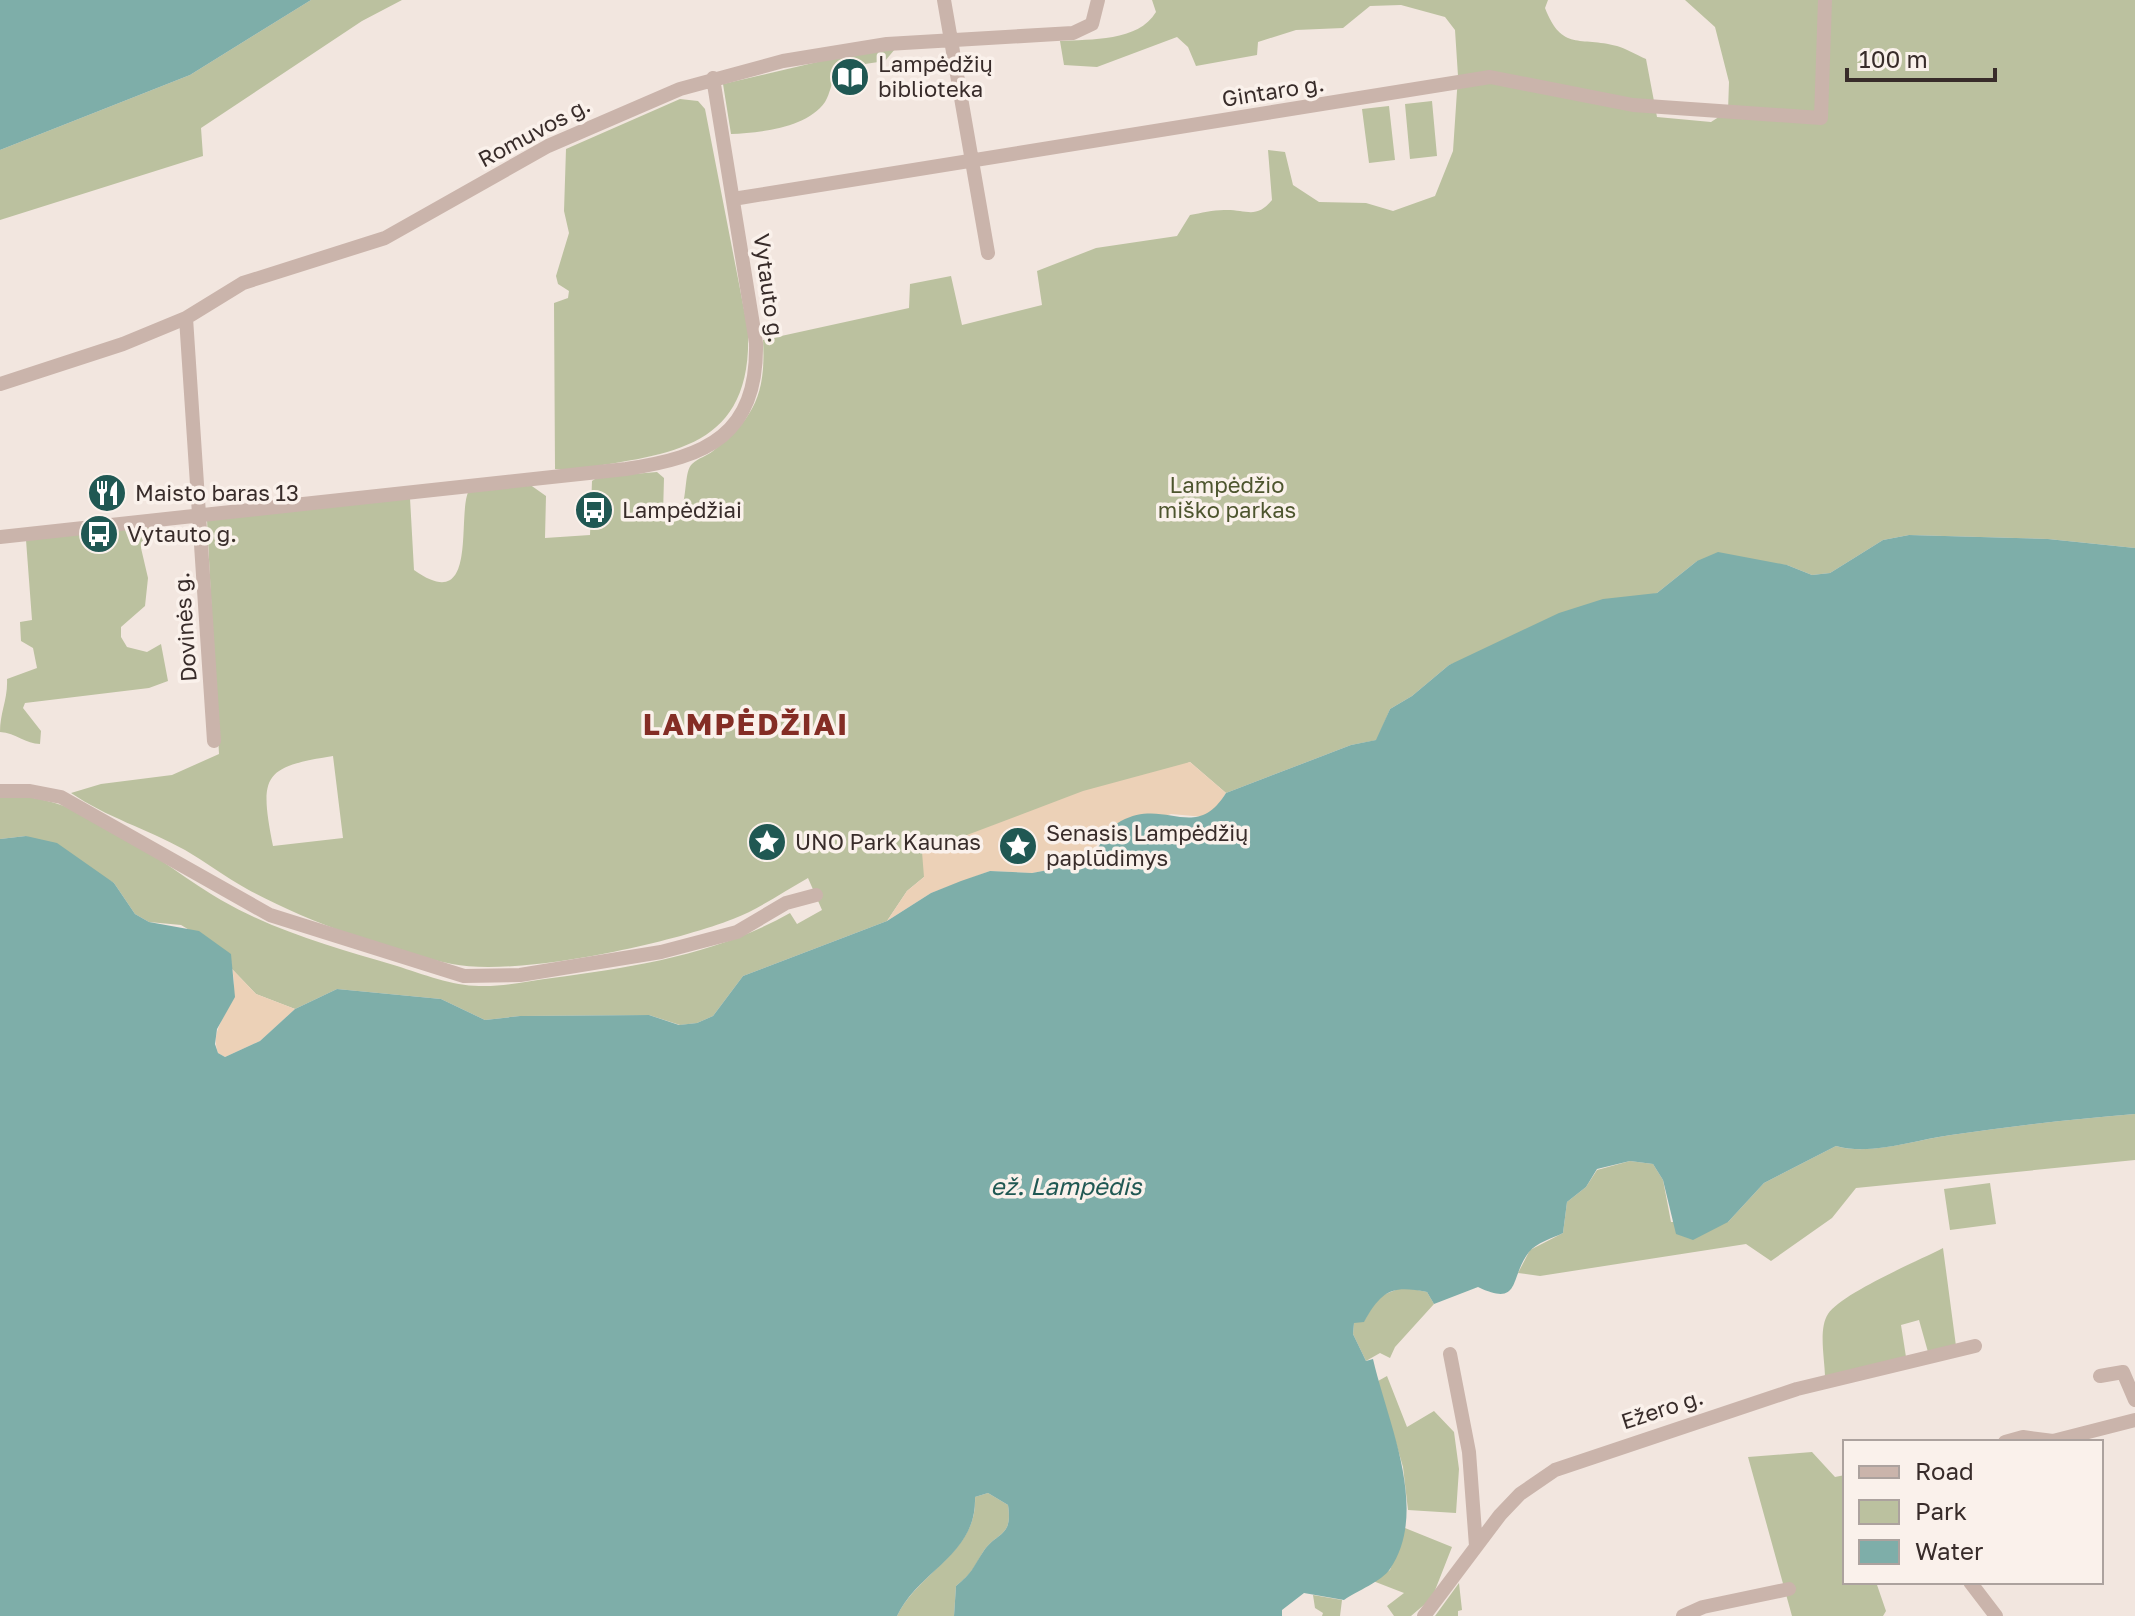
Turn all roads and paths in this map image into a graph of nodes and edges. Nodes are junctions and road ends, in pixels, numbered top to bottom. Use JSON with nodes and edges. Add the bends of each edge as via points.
{"nodes":[{"id":1,"x":944,"y":0,"type":"edge"},
{"id":2,"x":1098,"y":0,"type":"edge"},
{"id":3,"x":1825,"y":0,"type":"edge"},
{"id":4,"x":949,"y":40,"type":"junction"},
{"id":5,"x":713,"y":78,"type":"junction"},
{"id":6,"x":971,"y":161,"type":"junction"},
{"id":7,"x":733,"y":199,"type":"junction"},
{"id":8,"x":988,"y":253,"type":"dead end"},
{"id":9,"x":186,"y":318,"type":"junction"},
{"id":10,"x":0,"y":384,"type":"edge"},
{"id":11,"x":199,"y":516,"type":"junction"},
{"id":12,"x":0,"y":537,"type":"edge"},
{"id":13,"x":214,"y":741,"type":"dead end"},
{"id":14,"x":75,"y":786,"type":"dead end"},
{"id":15,"x":0,"y":791,"type":"edge"},
{"id":16,"x":61,"y":797,"type":"junction"},
{"id":17,"x":816,"y":895,"type":"dead end"},
{"id":18,"x":1975,"y":1346,"type":"dead end"},
{"id":19,"x":1450,"y":1354,"type":"dead end"},
{"id":20,"x":2100,"y":1376,"type":"dead end"},
{"id":21,"x":2135,"y":1400,"type":"edge"},
{"id":22,"x":2135,"y":1420,"type":"edge"},
{"id":23,"x":2012,"y":1440,"type":"edge"},
{"id":24,"x":2046,"y":1440,"type":"edge"},
{"id":25,"x":2057,"y":1440,"type":"edge"},
{"id":26,"x":1476,"y":1546,"type":"junction"},
{"id":27,"x":1972,"y":1584,"type":"edge"},
{"id":28,"x":1789,"y":1589,"type":"dead end"},
{"id":29,"x":1704,"y":1611,"type":"edge"},
{"id":30,"x":1424,"y":1616,"type":"edge"},
{"id":31,"x":1683,"y":1616,"type":"edge"},
{"id":32,"x":1996,"y":1616,"type":"edge"}],
"edges":[{"from":1,"to":4,"type":"street"},
{"from":2,"to":4,"type":"street","name":"Romuvos g.","via":[[1092,24],[1073,33]]},
{"from":3,"to":6,"type":"street","name":"Gintaro g.","via":[[1821,118],[1633,105],[1490,77]]},
{"from":4,"to":5,"type":"street","name":"Romuvos g.","via":[[822,54]]},
{"from":4,"to":6,"type":"street"},
{"from":5,"to":7,"type":"street","name":"Vytauto g."},
{"from":5,"to":9,"type":"street","name":"Romuvos g.","via":[[596,122],[385,238],[243,283]]},
{"from":6,"to":7,"type":"street","name":"Gintaro g."},
{"from":6,"to":8,"type":"street"},
{"from":7,"to":11,"type":"street","name":"Vytauto g.","via":[[757,365],[744,410],[714,443],[675,462],[626,469]]},
{"from":9,"to":10,"type":"street","name":"Romuvos g."},
{"from":9,"to":11,"type":"street","name":"Dovinės g."},
{"from":11,"to":12,"type":"street","name":"Vytauto g."},
{"from":11,"to":13,"type":"street","name":"Dovinės g."},
{"from":14,"to":16,"type":"street"},
{"from":15,"to":16,"type":"street"},
{"from":16,"to":17,"type":"street","via":[[270,915],[464,976],[520,975],[661,952],[737,932],[786,903]]},
{"from":18,"to":26,"type":"street","name":"Ežero g.","via":[[1797,1389],[1555,1470],[1520,1494]]},
{"from":19,"to":26,"type":"street","via":[[1469,1452]]},
{"from":20,"to":21,"type":"street","via":[[2123,1372]]},
{"from":22,"to":25,"type":"street"},
{"from":23,"to":24,"type":"street"},
{"from":26,"to":30,"type":"street","name":"Ežero g."},
{"from":27,"to":32,"type":"street"},
{"from":28,"to":29,"type":"street"},
{"from":29,"to":31,"type":"street"}]}
